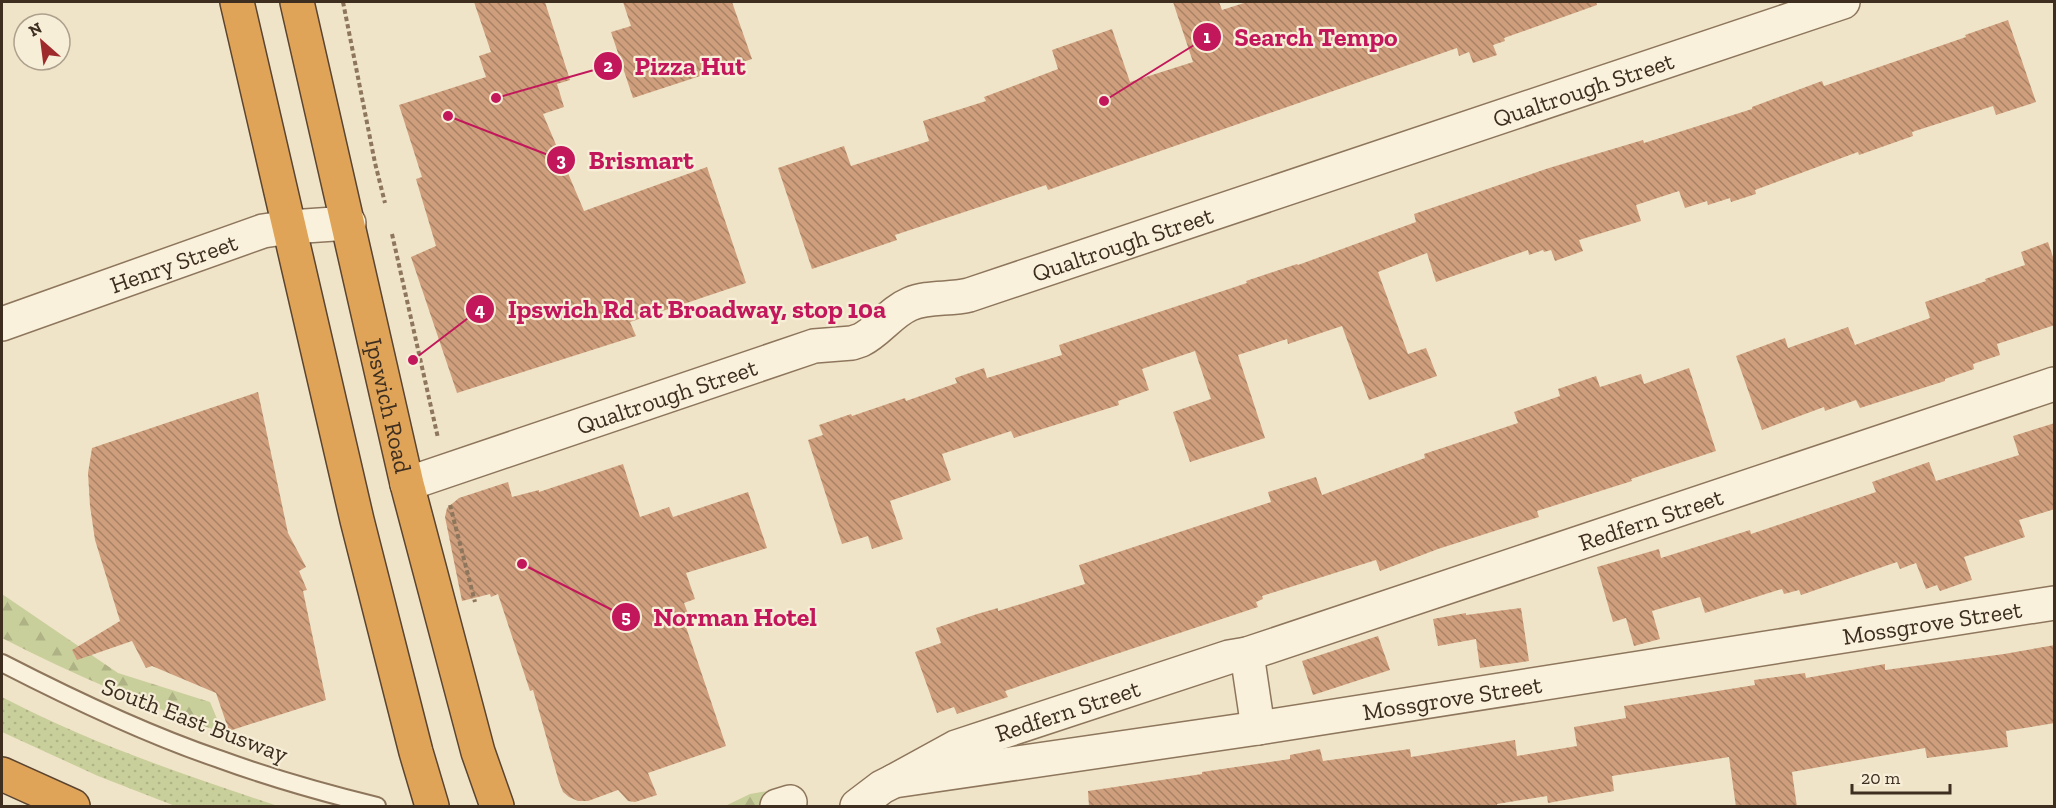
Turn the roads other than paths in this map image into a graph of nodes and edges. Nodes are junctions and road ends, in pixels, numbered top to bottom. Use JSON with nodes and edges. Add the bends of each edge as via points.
{"nodes":[{"id":1,"x":237,"y":2,"type":"edge"},
{"id":2,"x":297,"y":2,"type":"edge"},
{"id":3,"x":1843,"y":2,"type":"edge"},
{"id":4,"x":349,"y":223,"type":"junction"},
{"id":5,"x":290,"y":227,"type":"junction"},
{"id":6,"x":2,"y":324,"type":"edge"},
{"id":7,"x":2055,"y":384,"type":"edge"},
{"id":8,"x":407,"y":484,"type":"junction"},
{"id":9,"x":2055,"y":603,"type":"edge"},
{"id":10,"x":1247,"y":654,"type":"junction"},
{"id":11,"x":2,"y":663,"type":"edge"},
{"id":12,"x":1258,"y":728,"type":"junction"},
{"id":13,"x":2,"y":774,"type":"edge"},
{"id":14,"x":894,"y":781,"type":"junction"},
{"id":15,"x":73,"y":807,"type":"edge"},
{"id":16,"x":377,"y":807,"type":"edge"},
{"id":17,"x":432,"y":807,"type":"edge"},
{"id":18,"x":497,"y":807,"type":"edge"},
{"id":19,"x":857,"y":807,"type":"edge"}],
"edges":[{"from":1,"to":5,"type":"highway"},
{"from":2,"to":4,"type":"highway","name":"Ipswich Road"},
{"from":3,"to":8,"type":"street","name":"Qualtrough Street","via":[[969,295],[911,303],[861,340],[814,346]]},
{"from":4,"to":5,"type":"street","name":"Henry Street"},
{"from":4,"to":8,"type":"highway","name":"Ipswich Road"},
{"from":5,"to":6,"type":"street","name":"Henry Street","via":[[242,238]]},
{"from":5,"to":17,"type":"highway","via":[[357,520]]},
{"from":7,"to":10,"type":"street","name":"Redfern Street"},
{"from":8,"to":18,"type":"highway","name":"Ipswich Road","via":[[478,752]]},
{"from":9,"to":12,"type":"street","name":"Mossgrove Street"},
{"from":10,"to":12,"type":"street"},
{"from":10,"to":14,"type":"street","name":"Redfern Street","via":[[956,747]]},
{"from":11,"to":16,"type":"lane","name":"South East Busway","via":[[50,688],[218,759]]},
{"from":12,"to":14,"type":"street","name":"Mossgrove Street"},
{"from":13,"to":15,"type":"highway"},
{"from":14,"to":19,"type":"street","name":"Mossgrove Street"}]}
